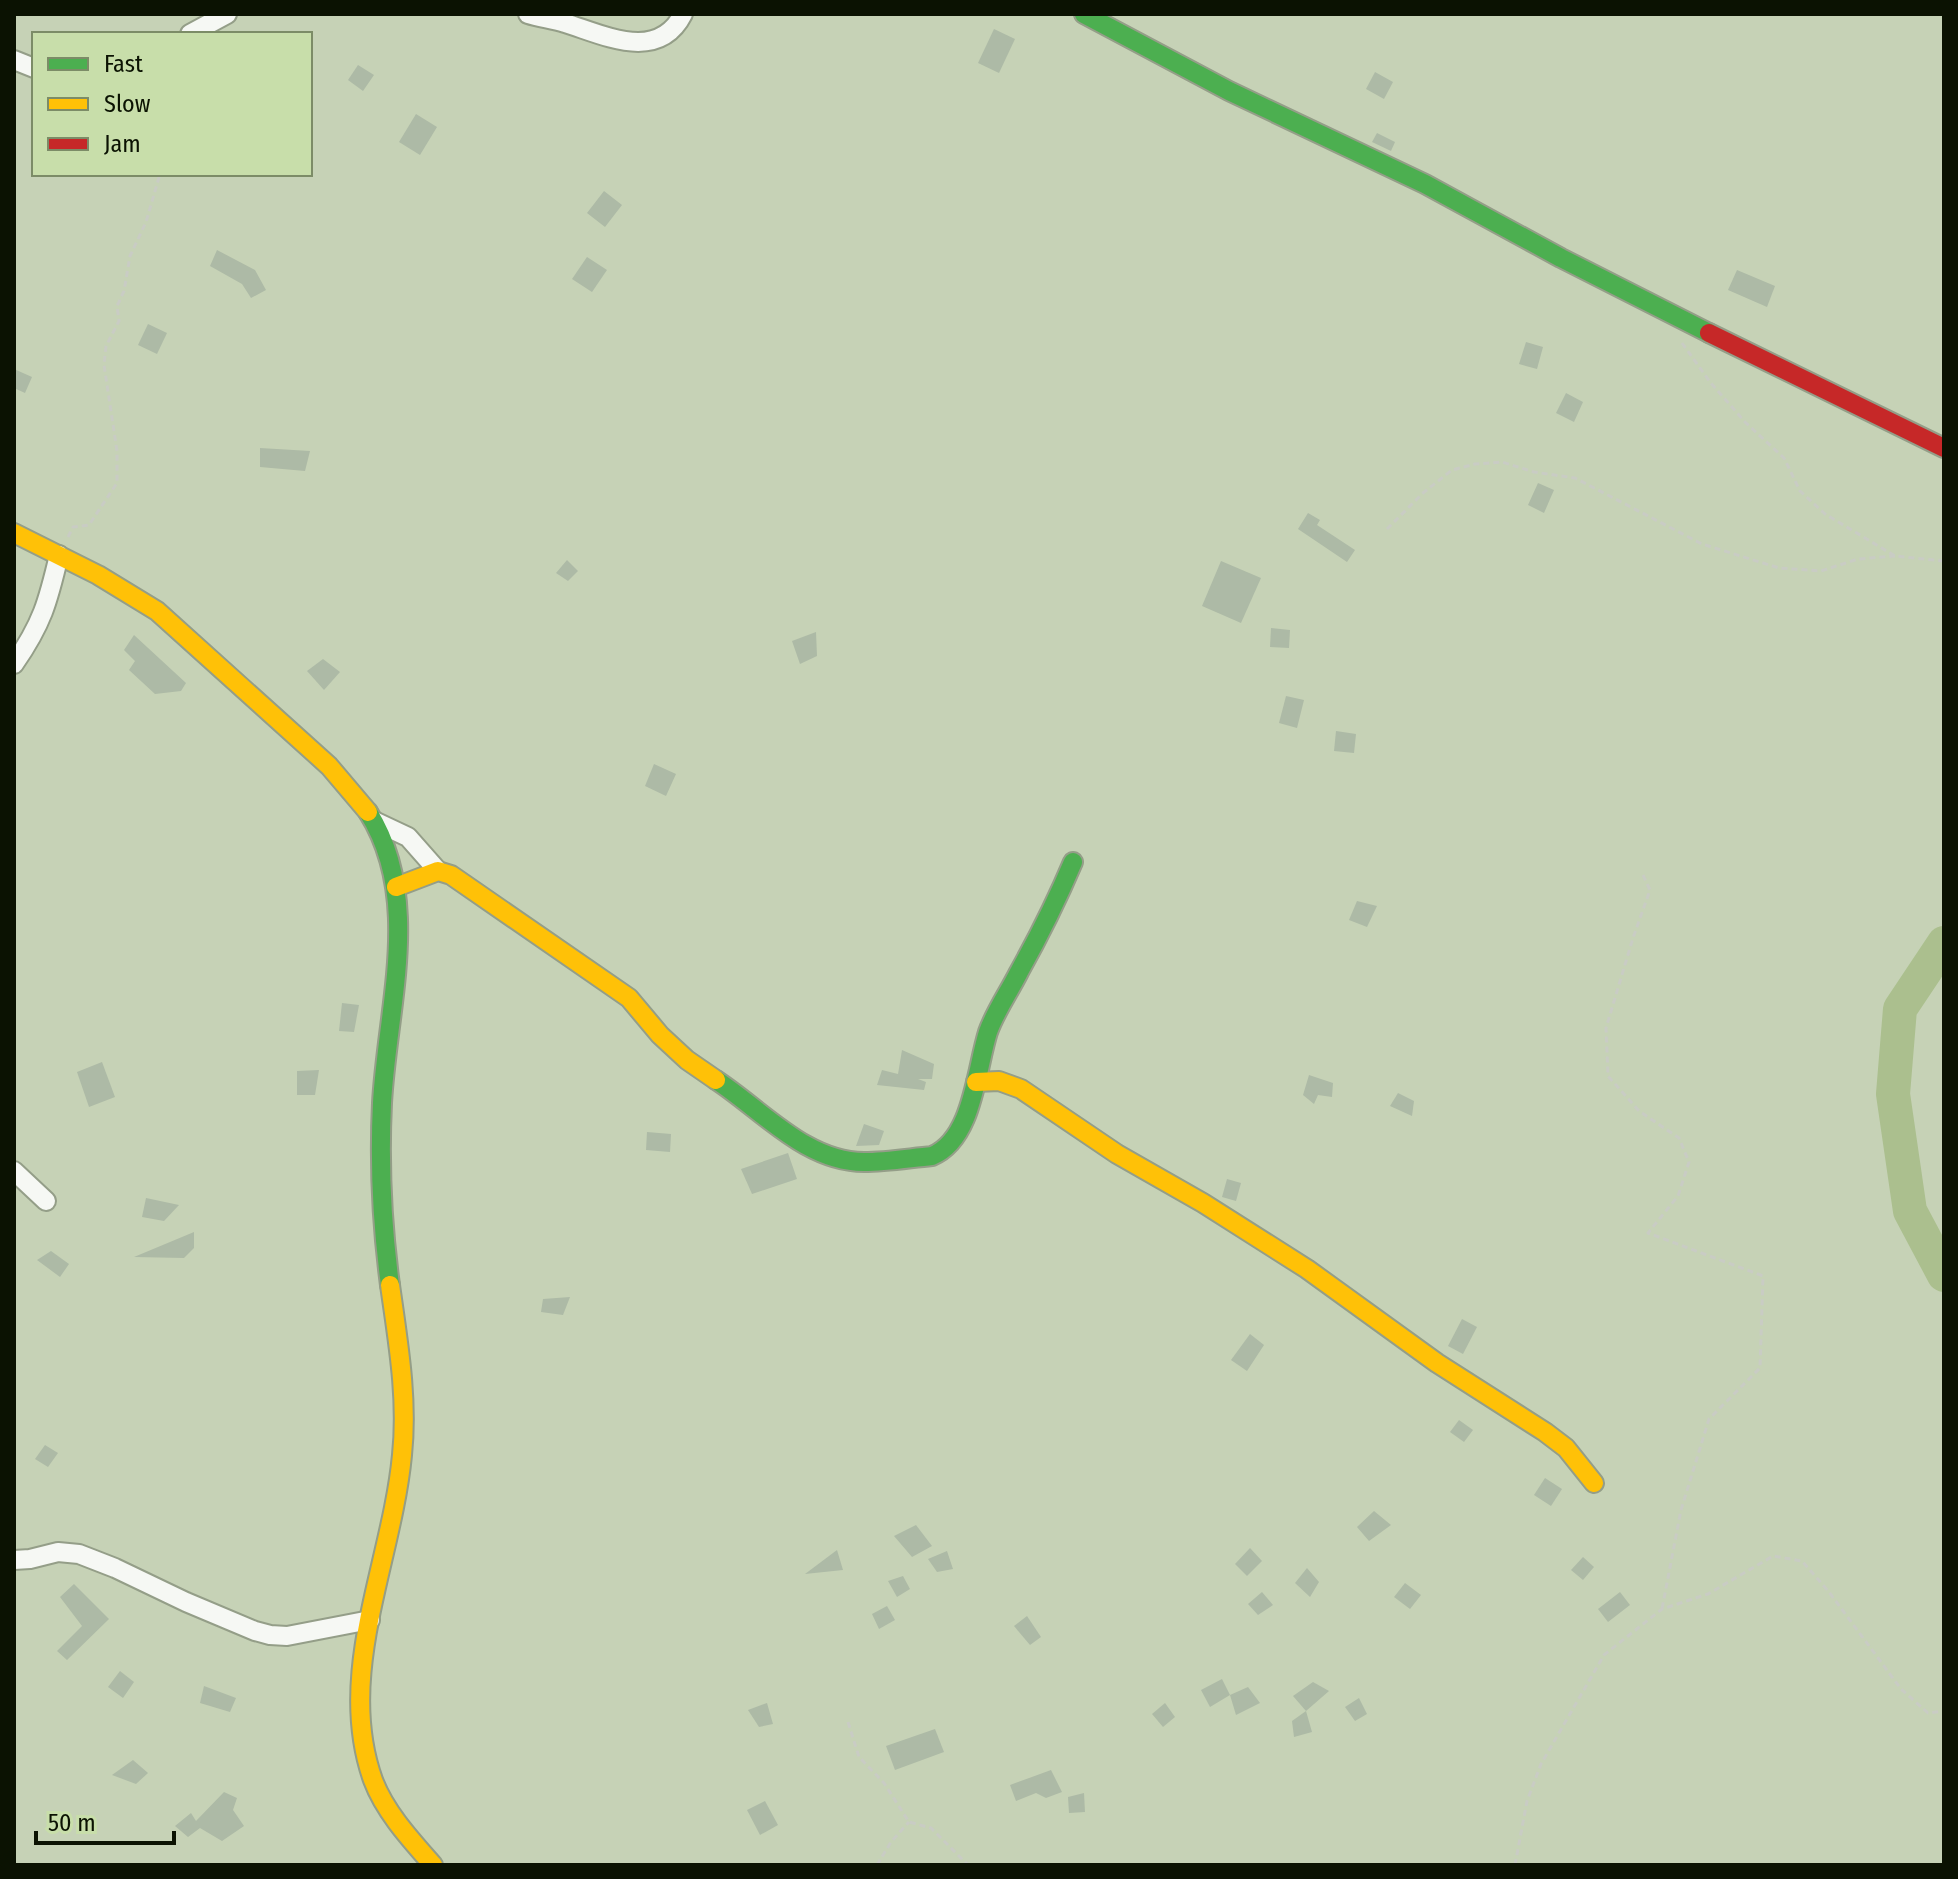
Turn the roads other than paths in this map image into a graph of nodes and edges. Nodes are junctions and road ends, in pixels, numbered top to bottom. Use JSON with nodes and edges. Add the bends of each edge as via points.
{"nodes":[{"id":1,"x":227,"y":14,"type":"edge"},
{"id":2,"x":528,"y":14,"type":"edge"},
{"id":3,"x":683,"y":14,"type":"edge"},
{"id":4,"x":1084,"y":14,"type":"edge"},
{"id":5,"x":194,"y":32,"type":"edge"},
{"id":6,"x":1944,"y":448,"type":"edge"},
{"id":7,"x":14,"y":533,"type":"edge"},
{"id":8,"x":59,"y":555,"type":"junction"},
{"id":9,"x":14,"y":664,"type":"edge"},
{"id":10,"x":374,"y":821,"type":"junction"},
{"id":11,"x":1073,"y":862,"type":"dead end"},
{"id":12,"x":438,"y":871,"type":"junction"},
{"id":13,"x":396,"y":887,"type":"junction"},
{"id":14,"x":976,"y":1082,"type":"junction"},
{"id":15,"x":14,"y":1171,"type":"edge"},
{"id":16,"x":46,"y":1201,"type":"dead end"},
{"id":17,"x":1594,"y":1483,"type":"dead end"},
{"id":18,"x":14,"y":1560,"type":"edge"},
{"id":19,"x":370,"y":1620,"type":"junction"},
{"id":20,"x":433,"y":1865,"type":"edge"}],
"edges":[{"from":1,"to":5,"type":"street"},
{"from":2,"to":3,"type":"street","via":[[629,43],[659,39]]},
{"from":4,"to":6,"type":"street","via":[[1731,345]]},
{"from":7,"to":8,"type":"street"},
{"from":8,"to":9,"type":"street","via":[[48,606]]},
{"from":8,"to":10,"type":"street","via":[[160,613],[332,771]]},
{"from":10,"to":12,"type":"street","via":[[408,837]]},
{"from":10,"to":13,"type":"street"},
{"from":11,"to":14,"type":"street","via":[[989,1030]]},
{"from":12,"to":13,"type":"street"},
{"from":12,"to":14,"type":"street","via":[[482,895],[622,993],[687,1060],[823,1154],[862,1162],[942,1152],[959,1132]]},
{"from":13,"to":19,"type":"street","via":[[399,918],[380,1169],[405,1413],[398,1495]]},
{"from":14,"to":17,"type":"street","via":[[1007,1082],[1021,1089],[1307,1269],[1437,1363],[1545,1432],[1566,1448]]},
{"from":15,"to":16,"type":"street"},
{"from":18,"to":19,"type":"street","via":[[79,1554],[270,1635]]},
{"from":19,"to":20,"type":"street","via":[[359,1710],[373,1779]]}]}
